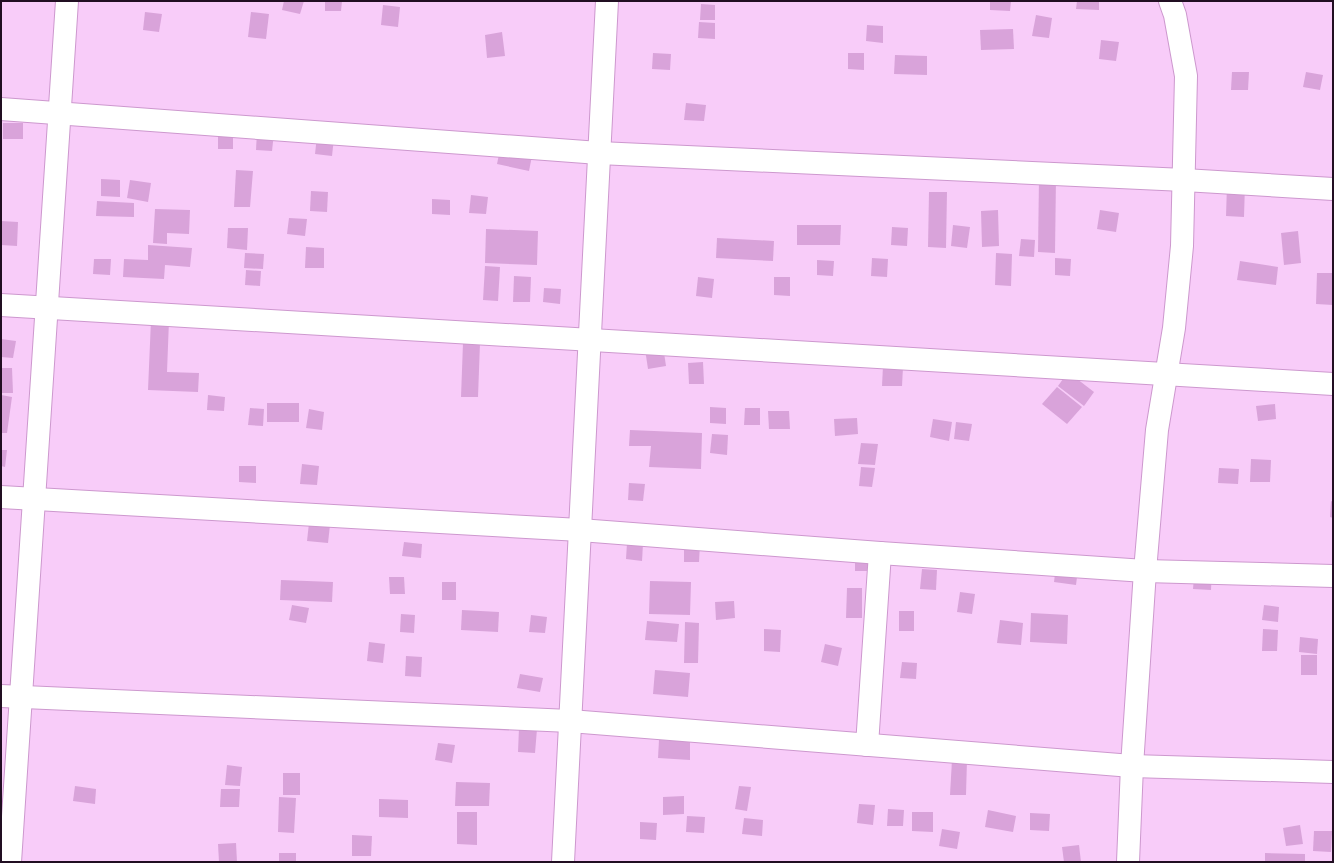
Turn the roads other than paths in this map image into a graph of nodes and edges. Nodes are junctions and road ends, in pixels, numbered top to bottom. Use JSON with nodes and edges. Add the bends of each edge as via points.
{"nodes":[{"id":1,"x":67,"y":1,"type":"edge"},
{"id":2,"x":607,"y":1,"type":"edge"},
{"id":3,"x":1170,"y":1,"type":"edge"},
{"id":4,"x":1,"y":109,"type":"edge"},
{"id":5,"x":60,"y":113,"type":"junction"},
{"id":6,"x":599,"y":153,"type":"junction"},
{"id":7,"x":1184,"y":180,"type":"junction"},
{"id":8,"x":1333,"y":189,"type":"edge"},
{"id":9,"x":1,"y":305,"type":"edge"},
{"id":10,"x":46,"y":308,"type":"junction"},
{"id":11,"x":590,"y":341,"type":"junction"},
{"id":12,"x":1167,"y":374,"type":"junction"},
{"id":13,"x":1333,"y":384,"type":"edge"},
{"id":14,"x":1,"y":497,"type":"edge"},
{"id":15,"x":34,"y":498,"type":"junction"},
{"id":16,"x":580,"y":530,"type":"junction"},
{"id":17,"x":880,"y":553,"type":"junction"},
{"id":18,"x":1145,"y":572,"type":"junction"},
{"id":19,"x":1333,"y":576,"type":"edge"},
{"id":20,"x":11,"y":696,"type":"edge"},
{"id":21,"x":570,"y":721,"type":"junction"},
{"id":22,"x":867,"y":745,"type":"junction"},
{"id":23,"x":1132,"y":766,"type":"junction"},
{"id":24,"x":1333,"y":772,"type":"edge"},
{"id":25,"x":10,"y":862,"type":"edge"},
{"id":26,"x":563,"y":862,"type":"edge"},
{"id":27,"x":1128,"y":862,"type":"edge"}],
"edges":[{"from":1,"to":5,"type":"street"},
{"from":2,"to":6,"type":"street"},
{"from":3,"to":7,"type":"street","via":[[1186,76]]},
{"from":4,"to":5,"type":"street"},
{"from":5,"to":6,"type":"street"},
{"from":5,"to":10,"type":"street"},
{"from":6,"to":7,"type":"street"},
{"from":6,"to":11,"type":"street"},
{"from":7,"to":8,"type":"street"},
{"from":7,"to":12,"type":"street","via":[[1182,246]]},
{"from":9,"to":10,"type":"street"},
{"from":10,"to":11,"type":"street"},
{"from":10,"to":15,"type":"street"},
{"from":11,"to":12,"type":"street"},
{"from":11,"to":16,"type":"street"},
{"from":12,"to":13,"type":"street"},
{"from":12,"to":18,"type":"street","via":[[1157,430]]},
{"from":14,"to":15,"type":"street"},
{"from":15,"to":16,"type":"street"},
{"from":15,"to":20,"type":"street"},
{"from":16,"to":17,"type":"street"},
{"from":16,"to":21,"type":"street"},
{"from":17,"to":18,"type":"street"},
{"from":17,"to":22,"type":"street"},
{"from":18,"to":19,"type":"street"},
{"from":18,"to":23,"type":"street"},
{"from":20,"to":21,"type":"street"},
{"from":20,"to":25,"type":"street"},
{"from":21,"to":22,"type":"street"},
{"from":21,"to":26,"type":"street"},
{"from":22,"to":23,"type":"street"},
{"from":23,"to":24,"type":"street"},
{"from":23,"to":27,"type":"street"}]}
